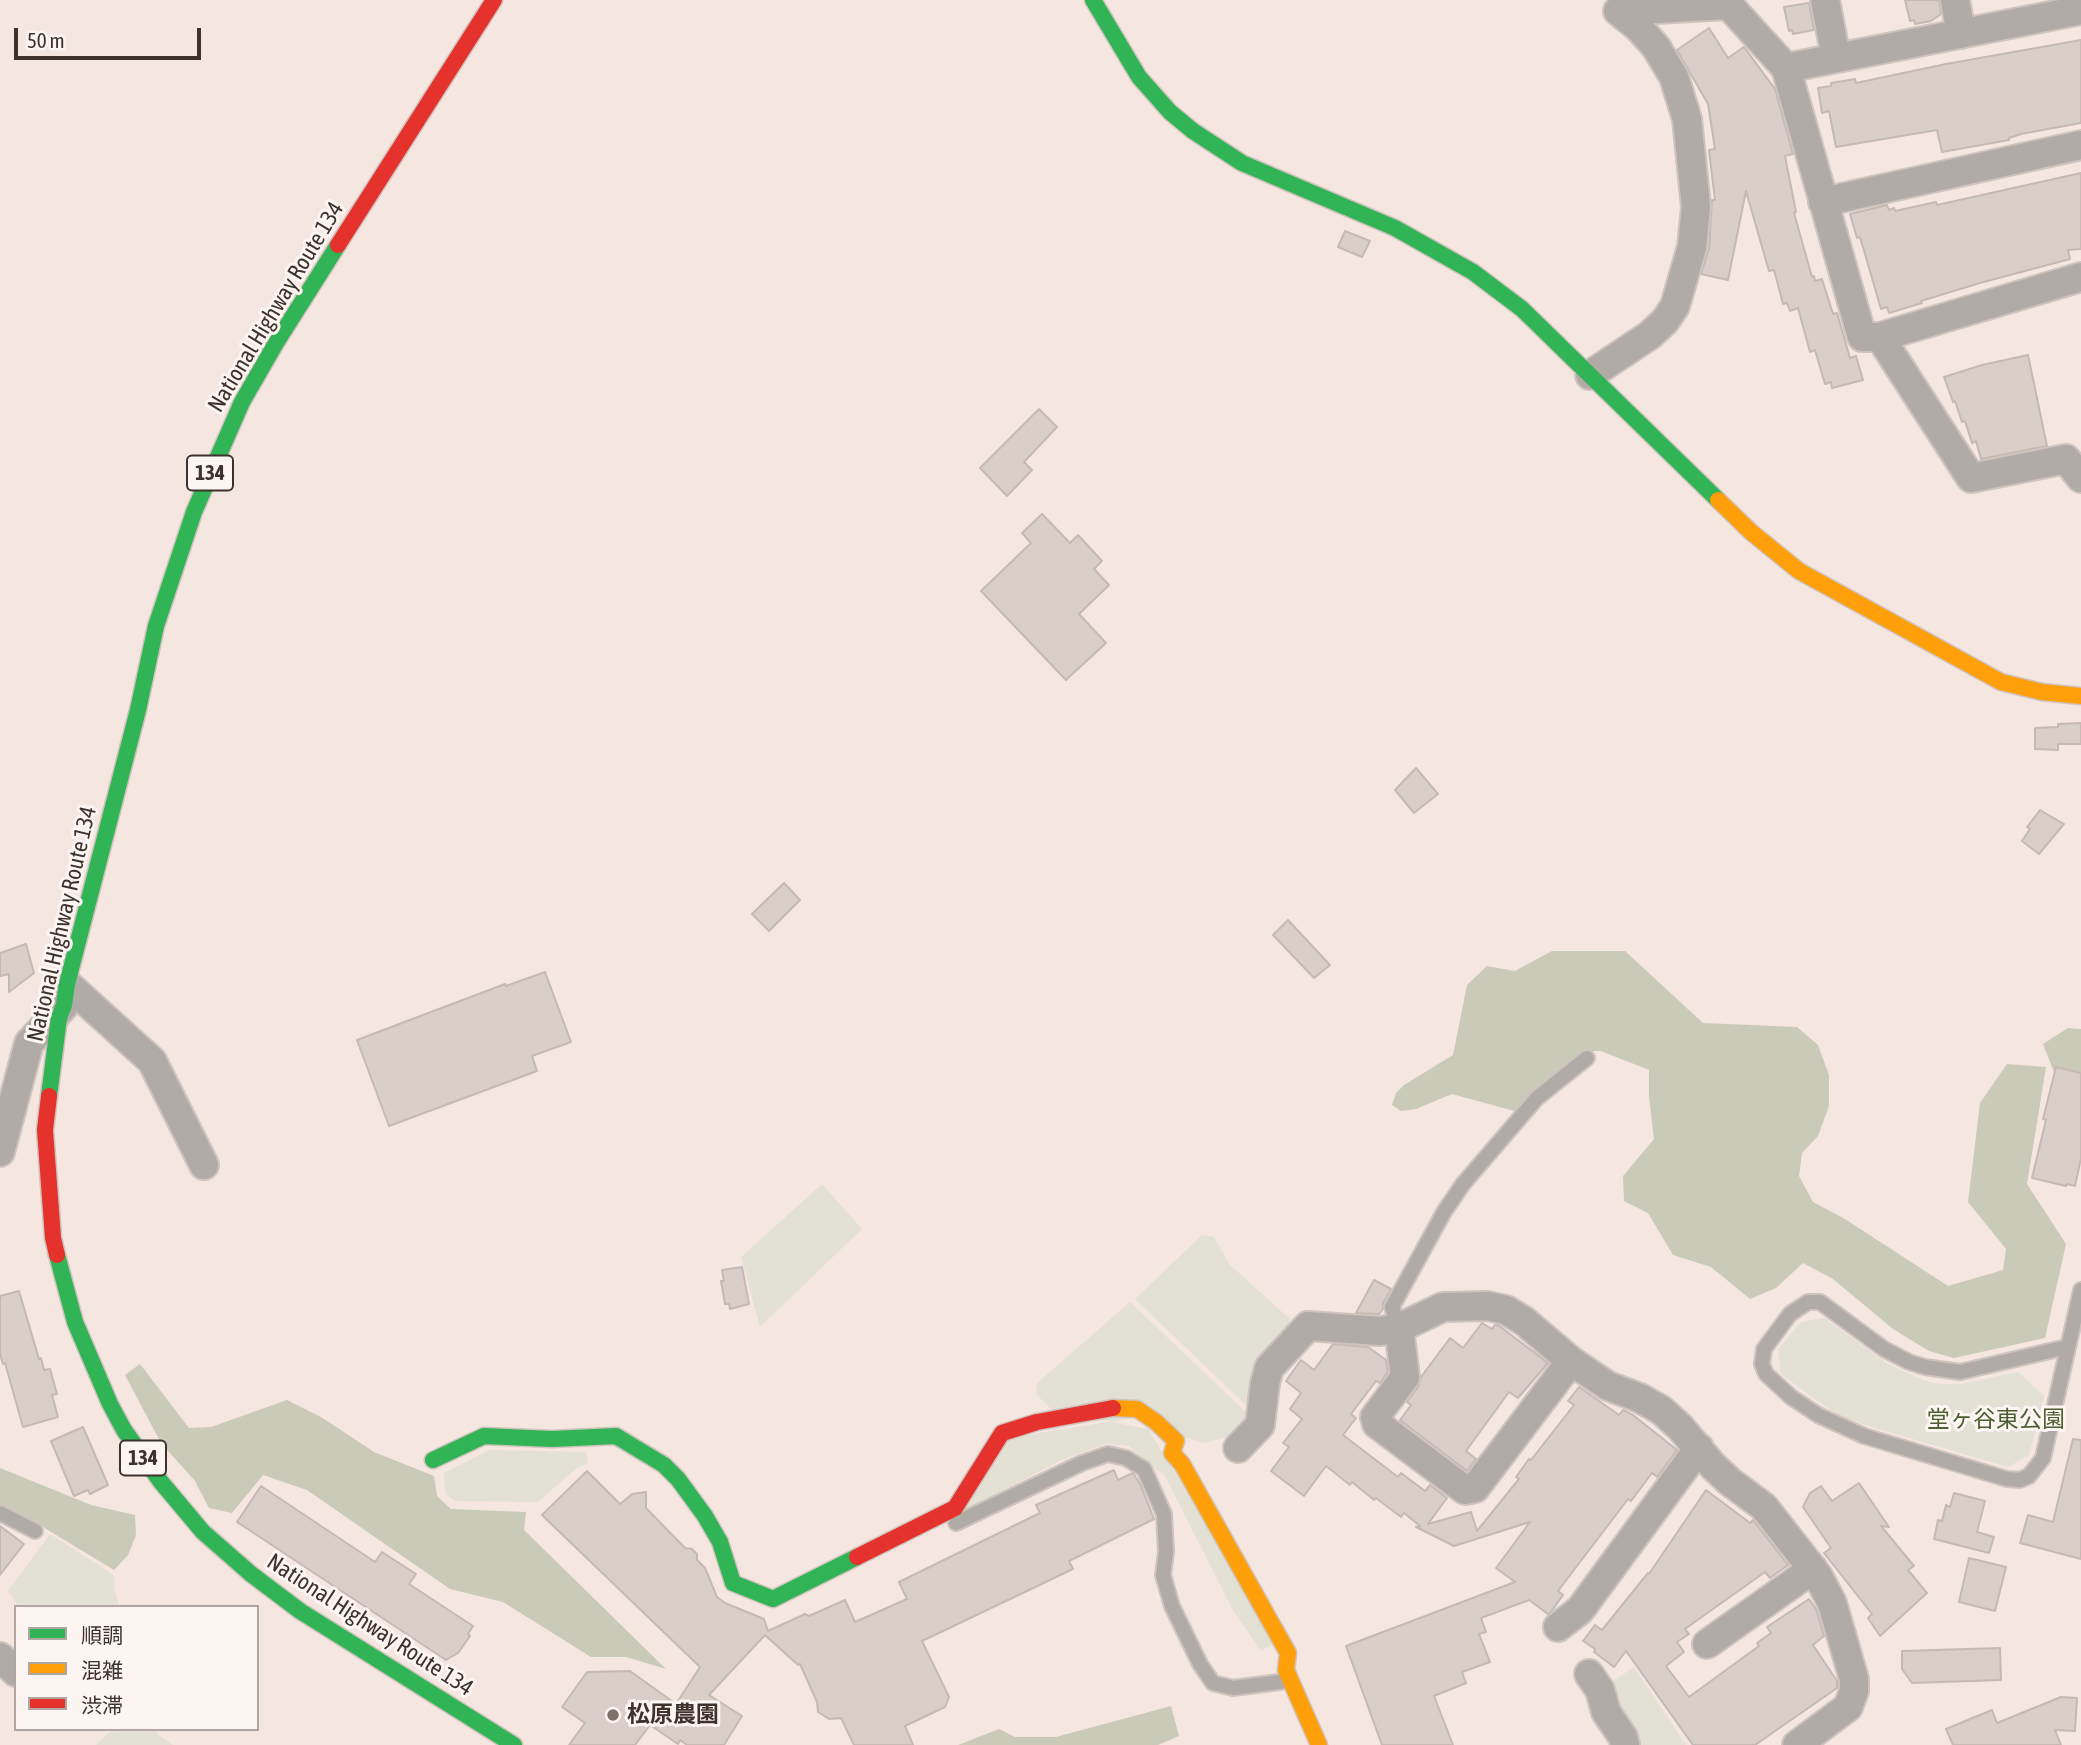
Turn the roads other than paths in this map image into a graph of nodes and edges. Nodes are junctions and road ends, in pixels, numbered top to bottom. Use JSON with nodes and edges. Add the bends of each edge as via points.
{"nodes":[{"id":1,"x":494,"y":0,"type":"edge"},
{"id":2,"x":1093,"y":0,"type":"edge"},
{"id":3,"x":1825,"y":0,"type":"edge"},
{"id":4,"x":1955,"y":0,"type":"edge"},
{"id":5,"x":1726,"y":2,"type":"edge"},
{"id":6,"x":2081,"y":10,"type":"edge"},
{"id":7,"x":1961,"y":34,"type":"junction"},
{"id":8,"x":1836,"y":58,"type":"junction"},
{"id":9,"x":1786,"y":68,"type":"junction"},
{"id":10,"x":2081,"y":145,"type":"edge"},
{"id":11,"x":1824,"y":202,"type":"junction"},
{"id":12,"x":2081,"y":277,"type":"edge"},
{"id":13,"x":1880,"y":337,"type":"junction"},
{"id":14,"x":1590,"y":374,"type":"junction"},
{"id":15,"x":2081,"y":478,"type":"edge"},
{"id":16,"x":2081,"y":696,"type":"edge"},
{"id":17,"x":66,"y":995,"type":"junction"},
{"id":18,"x":1587,"y":1058,"type":"dead end"},
{"id":19,"x":0,"y":1152,"type":"edge"},
{"id":20,"x":204,"y":1165,"type":"dead end"},
{"id":21,"x":2081,"y":1290,"type":"edge"},
{"id":22,"x":1399,"y":1328,"type":"junction"},
{"id":23,"x":2067,"y":1347,"type":"junction"},
{"id":24,"x":1571,"y":1361,"type":"junction"},
{"id":25,"x":1238,"y":1448,"type":"dead end"},
{"id":26,"x":1699,"y":1448,"type":"junction"},
{"id":27,"x":433,"y":1460,"type":"dead end"},
{"id":28,"x":0,"y":1513,"type":"edge"},
{"id":29,"x":35,"y":1531,"type":"dead end"},
{"id":30,"x":859,"y":1556,"type":"junction"},
{"id":31,"x":1812,"y":1569,"type":"junction"},
{"id":32,"x":1558,"y":1627,"type":"dead end"},
{"id":33,"x":1707,"y":1645,"type":"dead end"},
{"id":34,"x":0,"y":1657,"type":"edge"},
{"id":35,"x":14,"y":1670,"type":"edge"},
{"id":36,"x":1589,"y":1674,"type":"dead end"},
{"id":37,"x":1291,"y":1681,"type":"junction"},
{"id":38,"x":514,"y":1745,"type":"edge"},
{"id":39,"x":1320,"y":1745,"type":"edge"},
{"id":40,"x":1625,"y":1745,"type":"edge"},
{"id":41,"x":1797,"y":1745,"type":"edge"}],
"edges":[{"from":1,"to":17,"type":"main road","name":"National Highway Route 134","number":"134","via":[[276,343],[242,402],[199,500],[156,626]]},
{"from":2,"to":14,"type":"main road","via":[[1139,76],[1193,131],[1242,163],[1434,248],[1522,309]]},
{"from":3,"to":8,"type":"street"},
{"from":4,"to":7,"type":"street"},
{"from":5,"to":9,"type":"street"},
{"from":5,"to":14,"type":"street","via":[[1618,11],[1656,47],[1674,77],[1687,119],[1696,207],[1692,247],[1675,306],[1650,335]]},
{"from":6,"to":7,"type":"street"},
{"from":7,"to":8,"type":"street"},
{"from":8,"to":9,"type":"street"},
{"from":9,"to":11,"type":"street"},
{"from":10,"to":11,"type":"street"},
{"from":11,"to":13,"type":"street","via":[[1861,337]]},
{"from":12,"to":13,"type":"street"},
{"from":13,"to":15,"type":"street","via":[[1971,478],[2066,459]]},
{"from":14,"to":16,"type":"main road","via":[[1751,532],[1799,571],[1992,678],[2022,688]]},
{"from":17,"to":19,"type":"street","via":[[29,1042]]},
{"from":17,"to":20,"type":"street","via":[[152,1061]]},
{"from":17,"to":38,"type":"main road","name":"National Highway Route 134","number":"134","via":[[45,1130],[53,1238],[75,1322],[124,1430],[203,1532],[251,1574],[300,1611]]},
{"from":18,"to":22,"type":"lane","via":[[1537,1098],[1463,1184],[1392,1307]]},
{"from":21,"to":23,"type":"lane"},
{"from":22,"to":24,"type":"street","via":[[1443,1307],[1488,1306],[1524,1321]]},
{"from":22,"to":24,"type":"street","via":[[1405,1377],[1375,1417],[1377,1424],[1465,1490],[1475,1488]]},
{"from":22,"to":25,"type":"street","via":[[1308,1326],[1269,1368],[1260,1425]]},
{"from":23,"to":23,"type":"lane","via":[[2043,1458],[2020,1480],[1864,1436],[1791,1397],[1766,1374],[1762,1364],[1764,1349],[1790,1314],[1808,1302],[1820,1302],[1884,1349],[1925,1367],[1960,1372]]},
{"from":24,"to":26,"type":"street","via":[[1608,1386],[1661,1410]]},
{"from":26,"to":31,"type":"street","via":[[1729,1481],[1764,1507]]},
{"from":26,"to":32,"type":"street","via":[[1636,1518],[1584,1588],[1580,1610]]},
{"from":27,"to":30,"type":"main road","via":[[484,1436],[616,1436],[664,1465],[678,1479],[720,1542],[733,1583],[773,1600]]},
{"from":28,"to":29,"type":"lane"},
{"from":30,"to":37,"type":"lane","via":[[932,1534],[1082,1463],[1108,1454],[1126,1458],[1144,1469],[1164,1514],[1163,1575],[1172,1606],[1213,1683],[1233,1688]]},
{"from":30,"to":37,"type":"main road","via":[[955,1508],[1002,1433],[1110,1408],[1137,1409],[1176,1441],[1172,1453],[1288,1653],[1286,1670]]},
{"from":31,"to":33,"type":"street"},
{"from":31,"to":41,"type":"street","via":[[1832,1603],[1854,1686],[1848,1707]]},
{"from":34,"to":35,"type":"street"},
{"from":36,"to":40,"type":"street"},
{"from":37,"to":39,"type":"main road"}]}
